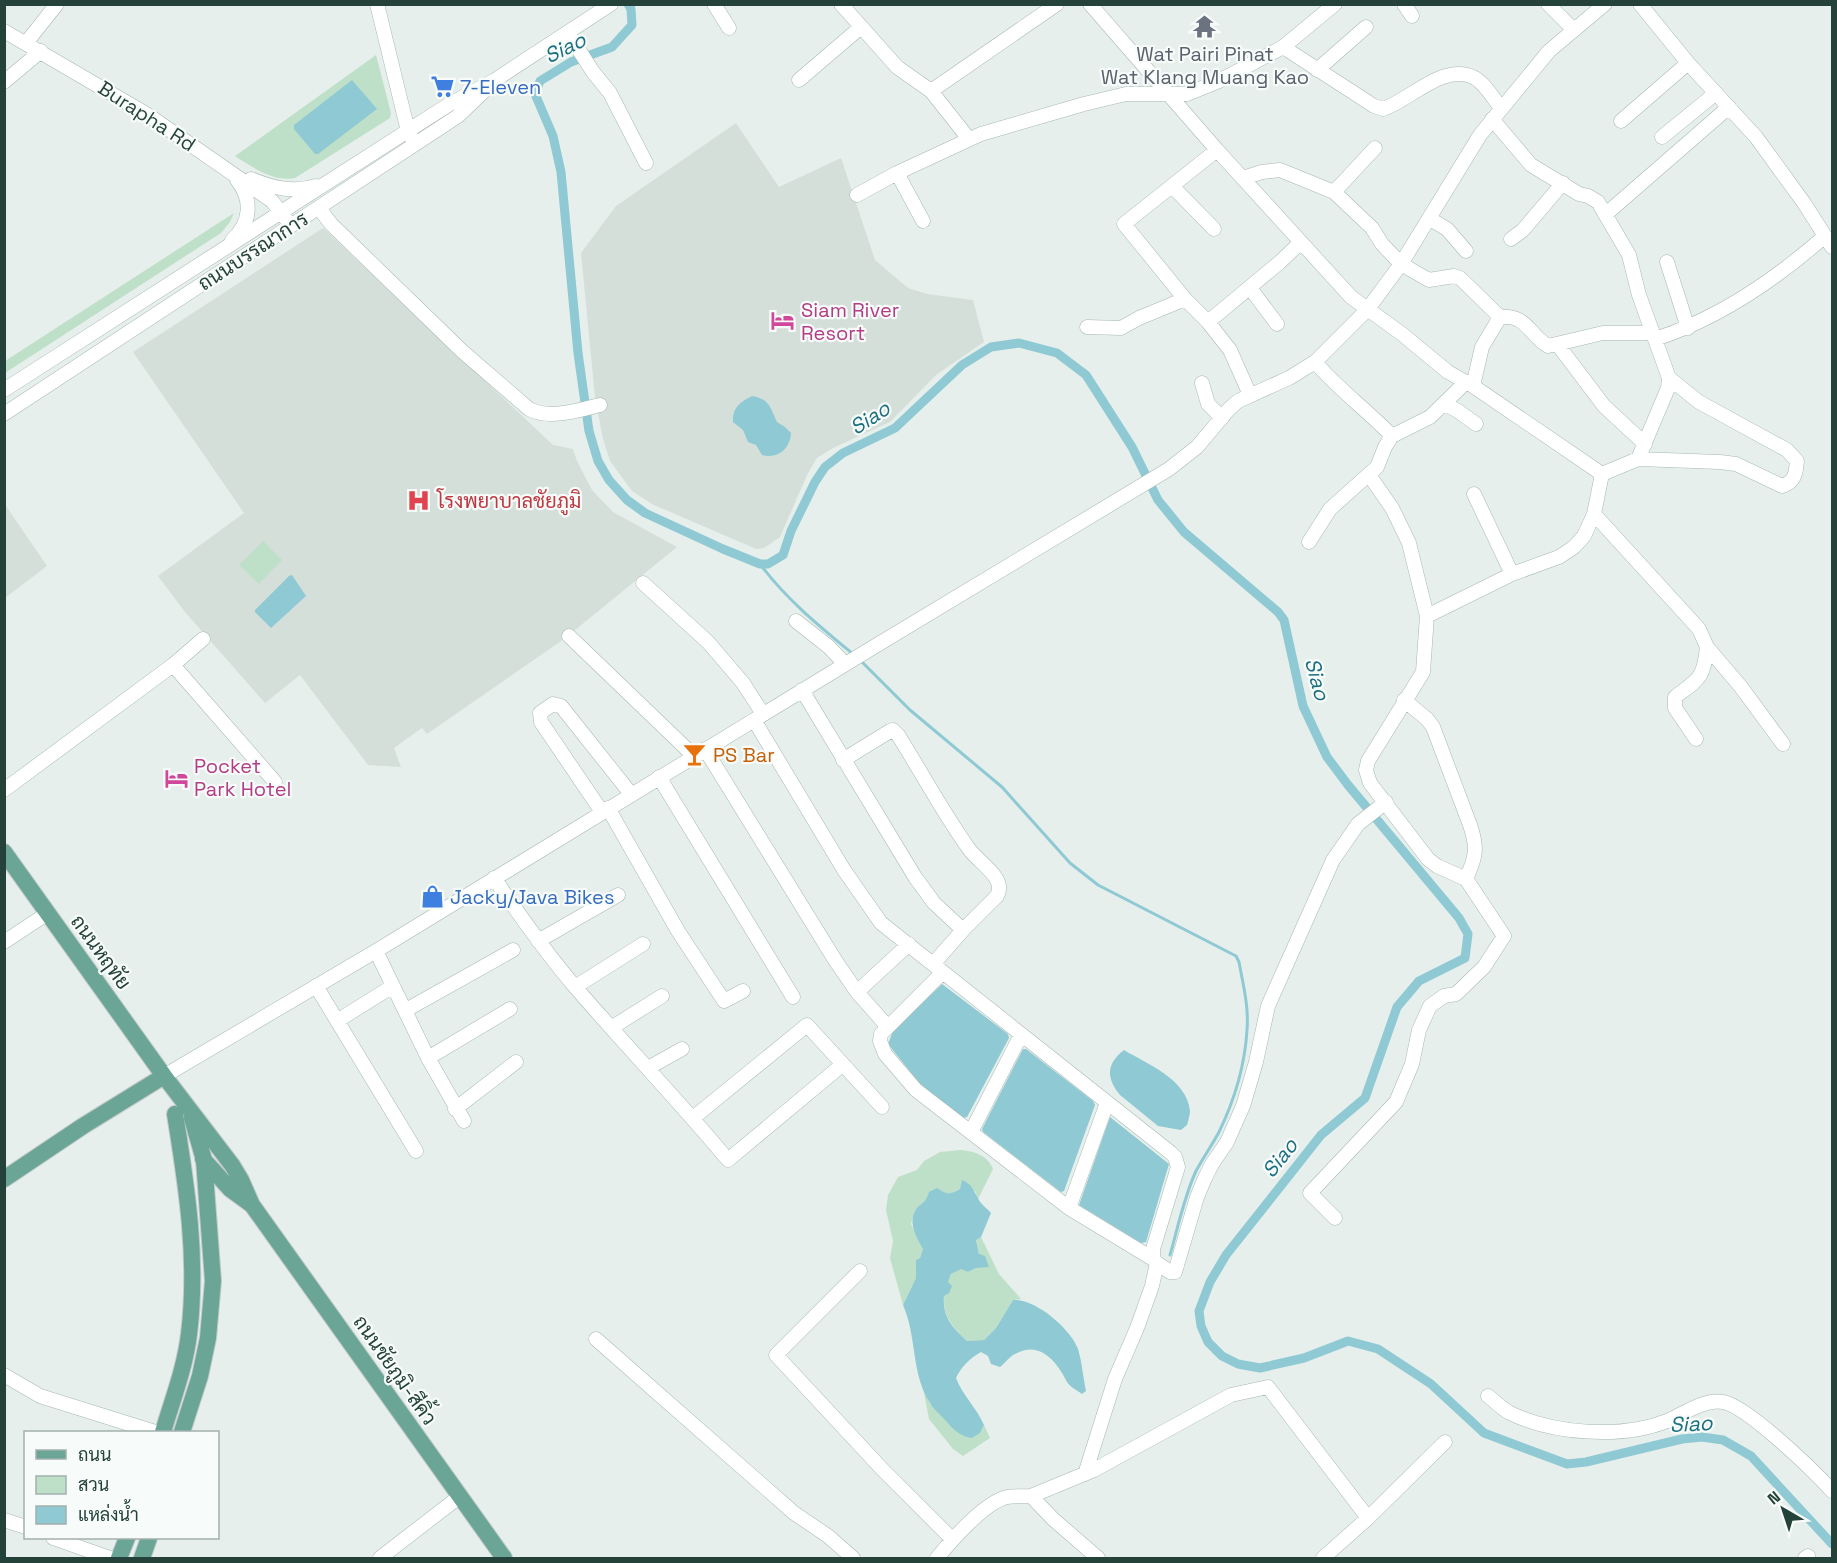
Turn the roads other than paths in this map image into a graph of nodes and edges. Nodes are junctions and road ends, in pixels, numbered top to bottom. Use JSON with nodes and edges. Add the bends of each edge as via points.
{"nodes":[{"id":1,"x":57,"y":4,"type":"edge"},
{"id":2,"x":377,"y":4,"type":"edge"},
{"id":3,"x":714,"y":4,"type":"edge"},
{"id":4,"x":840,"y":4,"type":"edge"},
{"id":5,"x":1057,"y":4,"type":"edge"},
{"id":6,"x":1090,"y":4,"type":"edge"},
{"id":7,"x":1335,"y":4,"type":"edge"},
{"id":8,"x":1548,"y":4,"type":"edge"},
{"id":9,"x":1605,"y":4,"type":"edge"},
{"id":10,"x":1640,"y":4,"type":"edge"},
{"id":11,"x":610,"y":5,"type":"edge"},
{"id":12,"x":861,"y":27,"type":"junction"},
{"id":13,"x":1366,"y":27,"type":"dead end"},
{"id":14,"x":729,"y":28,"type":"dead end"},
{"id":15,"x":1574,"y":30,"type":"junction"},
{"id":16,"x":4,"y":31,"type":"edge"},
{"id":17,"x":568,"y":33,"type":"junction"},
{"id":18,"x":26,"y":43,"type":"junction"},
{"id":19,"x":1283,"y":46,"type":"junction"},
{"id":20,"x":41,"y":51,"type":"junction"},
{"id":21,"x":1688,"y":63,"type":"junction"},
{"id":22,"x":1317,"y":70,"type":"junction"},
{"id":23,"x":799,"y":80,"type":"dead end"},
{"id":24,"x":4,"y":82,"type":"edge"},
{"id":25,"x":931,"y":91,"type":"junction"},
{"id":26,"x":1716,"y":93,"type":"junction"},
{"id":27,"x":1171,"y":95,"type":"junction"},
{"id":28,"x":1729,"y":107,"type":"junction"},
{"id":29,"x":1496,"y":113,"type":"junction"},
{"id":30,"x":1621,"y":121,"type":"dead end"},
{"id":31,"x":412,"y":137,"type":"junction"},
{"id":32,"x":1662,"y":137,"type":"dead end"},
{"id":33,"x":969,"y":139,"type":"junction"},
{"id":34,"x":1375,"y":148,"type":"dead end"},
{"id":35,"x":1217,"y":150,"type":"junction"},
{"id":36,"x":646,"y":163,"type":"dead end"},
{"id":37,"x":227,"y":169,"type":"junction"},
{"id":38,"x":897,"y":173,"type":"junction"},
{"id":39,"x":1243,"y":178,"type":"junction"},
{"id":40,"x":1563,"y":183,"type":"junction"},
{"id":41,"x":326,"y":184,"type":"junction"},
{"id":42,"x":1172,"y":186,"type":"junction"},
{"id":43,"x":1334,"y":192,"type":"junction"},
{"id":44,"x":857,"y":195,"type":"dead end"},
{"id":45,"x":319,"y":208,"type":"junction"},
{"id":46,"x":282,"y":213,"type":"junction"},
{"id":47,"x":1606,"y":214,"type":"junction"},
{"id":48,"x":1430,"y":219,"type":"junction"},
{"id":49,"x":922,"y":221,"type":"dead end"},
{"id":50,"x":291,"y":226,"type":"junction"},
{"id":51,"x":1214,"y":229,"type":"dead end"},
{"id":52,"x":1511,"y":240,"type":"dead end"},
{"id":53,"x":1830,"y":240,"type":"edge"},
{"id":54,"x":1301,"y":242,"type":"junction"},
{"id":55,"x":1466,"y":251,"type":"dead end"},
{"id":56,"x":217,"y":254,"type":"junction"},
{"id":57,"x":1667,"y":262,"type":"dead end"},
{"id":58,"x":1401,"y":264,"type":"junction"},
{"id":59,"x":190,"y":271,"type":"junction"},
{"id":60,"x":200,"y":286,"type":"junction"},
{"id":61,"x":1250,"y":288,"type":"junction"},
{"id":62,"x":1185,"y":299,"type":"junction"},
{"id":63,"x":1367,"y":310,"type":"junction"},
{"id":64,"x":1500,"y":317,"type":"junction"},
{"id":65,"x":1208,"y":322,"type":"junction"},
{"id":66,"x":1277,"y":324,"type":"dead end"},
{"id":67,"x":1087,"y":327,"type":"dead end"},
{"id":68,"x":1688,"y":328,"type":"junction"},
{"id":69,"x":1654,"y":336,"type":"junction"},
{"id":70,"x":1558,"y":345,"type":"junction"},
{"id":71,"x":1315,"y":362,"type":"junction"},
{"id":72,"x":41,"y":366,"type":"junction"},
{"id":73,"x":1669,"y":378,"type":"junction"},
{"id":74,"x":52,"y":383,"type":"junction"},
{"id":75,"x":1202,"y":383,"type":"dead end"},
{"id":76,"x":1469,"y":384,"type":"junction"},
{"id":77,"x":4,"y":390,"type":"edge"},
{"id":78,"x":1250,"y":395,"type":"junction"},
{"id":79,"x":1445,"y":404,"type":"junction"},
{"id":80,"x":600,"y":405,"type":"dead end"},
{"id":81,"x":4,"y":414,"type":"edge"},
{"id":82,"x":1222,"y":418,"type":"junction"},
{"id":83,"x":1476,"y":424,"type":"dead end"},
{"id":84,"x":1392,"y":436,"type":"junction"},
{"id":85,"x":1645,"y":444,"type":"junction"},
{"id":86,"x":1638,"y":459,"type":"junction"},
{"id":87,"x":1602,"y":474,"type":"junction"},
{"id":88,"x":1369,"y":475,"type":"junction"},
{"id":89,"x":1474,"y":494,"type":"dead end"},
{"id":90,"x":1593,"y":514,"type":"junction"},
{"id":91,"x":1309,"y":542,"type":"dead end"},
{"id":92,"x":1512,"y":574,"type":"junction"},
{"id":93,"x":643,"y":583,"type":"dead end"},
{"id":94,"x":1426,"y":616,"type":"junction"},
{"id":95,"x":796,"y":621,"type":"dead end"},
{"id":96,"x":569,"y":636,"type":"dead end"},
{"id":97,"x":203,"y":639,"type":"dead end"},
{"id":98,"x":1707,"y":646,"type":"junction"},
{"id":99,"x":848,"y":662,"type":"junction"},
{"id":100,"x":172,"y":664,"type":"junction"},
{"id":101,"x":802,"y":690,"type":"junction"},
{"id":102,"x":1404,"y":700,"type":"junction"},
{"id":103,"x":758,"y":717,"type":"junction"},
{"id":104,"x":1696,"y":739,"type":"dead end"},
{"id":105,"x":1783,"y":744,"type":"dead end"},
{"id":106,"x":700,"y":752,"type":"junction"},
{"id":107,"x":843,"y":759,"type":"junction"},
{"id":108,"x":659,"y":777,"type":"junction"},
{"id":109,"x":275,"y":782,"type":"dead end"},
{"id":110,"x":4,"y":790,"type":"edge"},
{"id":111,"x":631,"y":794,"type":"junction"},
{"id":112,"x":1384,"y":803,"type":"junction"},
{"id":113,"x":605,"y":810,"type":"junction"},
{"id":114,"x":4,"y":852,"type":"edge"},
{"id":115,"x":494,"y":878,"type":"junction"},
{"id":116,"x":1466,"y":879,"type":"junction"},
{"id":117,"x":618,"y":895,"type":"dead end"},
{"id":118,"x":48,"y":913,"type":"junction"},
{"id":119,"x":963,"y":930,"type":"junction"},
{"id":120,"x":538,"y":941,"type":"junction"},
{"id":121,"x":4,"y":942,"type":"edge"},
{"id":122,"x":643,"y":944,"type":"dead end"},
{"id":123,"x":909,"y":944,"type":"junction"},
{"id":124,"x":513,"y":950,"type":"dead end"},
{"id":125,"x":376,"y":951,"type":"junction"},
{"id":126,"x":937,"y":969,"type":"junction"},
{"id":127,"x":316,"y":986,"type":"junction"},
{"id":128,"x":393,"y":986,"type":"junction"},
{"id":129,"x":575,"y":987,"type":"junction"},
{"id":130,"x":743,"y":991,"type":"dead end"},
{"id":131,"x":856,"y":992,"type":"junction"},
{"id":132,"x":662,"y":996,"type":"dead end"},
{"id":133,"x":793,"y":997,"type":"dead end"},
{"id":134,"x":510,"y":1009,"type":"dead end"},
{"id":135,"x":406,"y":1011,"type":"junction"},
{"id":136,"x":337,"y":1021,"type":"junction"},
{"id":137,"x":888,"y":1026,"type":"junction"},
{"id":138,"x":610,"y":1028,"type":"junction"},
{"id":139,"x":1021,"y":1035,"type":"junction"},
{"id":140,"x":682,"y":1049,"type":"dead end"},
{"id":141,"x":428,"y":1058,"type":"junction"},
{"id":142,"x":516,"y":1062,"type":"dead end"},
{"id":143,"x":842,"y":1065,"type":"junction"},
{"id":144,"x":648,"y":1068,"type":"junction"},
{"id":145,"x":164,"y":1076,"type":"junction"},
{"id":146,"x":1107,"y":1103,"type":"junction"},
{"id":147,"x":882,"y":1107,"type":"dead end"},
{"id":148,"x":455,"y":1108,"type":"junction"},
{"id":149,"x":181,"y":1110,"type":"junction"},
{"id":150,"x":693,"y":1118,"type":"junction"},
{"id":151,"x":464,"y":1121,"type":"dead end"},
{"id":152,"x":971,"y":1132,"type":"junction"},
{"id":153,"x":416,"y":1151,"type":"dead end"},
{"id":154,"x":204,"y":1160,"type":"junction"},
{"id":155,"x":232,"y":1166,"type":"junction"},
{"id":156,"x":4,"y":1179,"type":"edge"},
{"id":157,"x":188,"y":1191,"type":"junction"},
{"id":158,"x":252,"y":1205,"type":"junction"},
{"id":159,"x":1069,"y":1208,"type":"junction"},
{"id":160,"x":210,"y":1217,"type":"junction"},
{"id":161,"x":1335,"y":1218,"type":"dead end"},
{"id":162,"x":1160,"y":1265,"type":"junction"},
{"id":163,"x":860,"y":1271,"type":"dead end"},
{"id":164,"x":596,"y":1339,"type":"dead end"},
{"id":165,"x":4,"y":1375,"type":"edge"},
{"id":166,"x":1488,"y":1396,"type":"dead end"},
{"id":167,"x":152,"y":1431,"type":"edge"},
{"id":168,"x":163,"y":1431,"type":"edge"},
{"id":169,"x":182,"y":1431,"type":"edge"},
{"id":170,"x":1445,"y":1443,"type":"dead end"},
{"id":171,"x":1085,"y":1474,"type":"junction"},
{"id":172,"x":1833,"y":1491,"type":"edge"},
{"id":173,"x":1031,"y":1496,"type":"junction"},
{"id":174,"x":459,"y":1497,"type":"junction"},
{"id":175,"x":1368,"y":1518,"type":"junction"},
{"id":176,"x":4,"y":1520,"type":"edge"},
{"id":177,"x":24,"y":1526,"type":"edge"},
{"id":178,"x":56,"y":1539,"type":"edge"},
{"id":179,"x":127,"y":1539,"type":"edge"},
{"id":180,"x":149,"y":1539,"type":"edge"},
{"id":181,"x":952,"y":1539,"type":"junction"},
{"id":182,"x":110,"y":1558,"type":"edge"},
{"id":183,"x":119,"y":1558,"type":"edge"},
{"id":184,"x":142,"y":1558,"type":"edge"},
{"id":185,"x":380,"y":1558,"type":"edge"},
{"id":186,"x":504,"y":1558,"type":"edge"},
{"id":187,"x":853,"y":1558,"type":"edge"},
{"id":188,"x":937,"y":1558,"type":"edge"},
{"id":189,"x":1098,"y":1558,"type":"edge"},
{"id":190,"x":1323,"y":1558,"type":"edge"}],
"edges":[{"from":1,"to":18,"type":"street"},
{"from":2,"to":31,"type":"street"},
{"from":3,"to":14,"type":"street"},
{"from":4,"to":12,"type":"street"},
{"from":5,"to":25,"type":"street"},
{"from":6,"to":27,"type":"street"},
{"from":7,"to":19,"type":"street"},
{"from":8,"to":15,"type":"street"},
{"from":9,"to":15,"type":"street"},
{"from":10,"to":21,"type":"street"},
{"from":11,"to":17,"type":"street","name":"ถนนบรรณาการ"},
{"from":12,"to":23,"type":"street"},
{"from":12,"to":25,"type":"street","via":[[897,67]]},
{"from":13,"to":22,"type":"street"},
{"from":15,"to":29,"type":"street","via":[[1549,51]]},
{"from":16,"to":18,"type":"street","name":"Burapha Rd"},
{"from":17,"to":31,"type":"street","name":"ถนนบรรณาการ","via":[[448,105]]},
{"from":17,"to":36,"type":"street","via":[[610,93]]},
{"from":18,"to":20,"type":"street","name":"Burapha Rd"},
{"from":19,"to":22,"type":"street"},
{"from":19,"to":27,"type":"street","via":[[1220,81],[1187,94]]},
{"from":20,"to":24,"type":"street"},
{"from":20,"to":37,"type":"street","name":"Burapha Rd","via":[[113,93]]},
{"from":21,"to":26,"type":"street"},
{"from":21,"to":30,"type":"street"},
{"from":22,"to":29,"type":"street","via":[[1383,108],[1444,76],[1474,77],[1483,85]]},
{"from":25,"to":33,"type":"street"},
{"from":26,"to":28,"type":"street"},
{"from":26,"to":32,"type":"street"},
{"from":27,"to":33,"type":"street","via":[[1126,94]]},
{"from":27,"to":35,"type":"street"},
{"from":28,"to":47,"type":"street"},
{"from":28,"to":53,"type":"street","via":[[1777,165]]},
{"from":29,"to":40,"type":"street","via":[[1531,165]]},
{"from":29,"to":48,"type":"street"},
{"from":31,"to":41,"type":"street","name":"ถนนบรรณาการ"},
{"from":31,"to":45,"type":"street","name":"ถนนบรรณาการ"},
{"from":33,"to":38,"type":"street"},
{"from":34,"to":43,"type":"street"},
{"from":35,"to":39,"type":"street"},
{"from":35,"to":42,"type":"street"},
{"from":37,"to":41,"type":"street","via":[[282,189]]},
{"from":37,"to":46,"type":"street","name":"Burapha Rd","via":[[272,201]]},
{"from":37,"to":56,"type":"street","via":[[242,186],[249,205],[240,230]]},
{"from":38,"to":44,"type":"street"},
{"from":38,"to":49,"type":"street"},
{"from":39,"to":43,"type":"street","via":[[1280,170]]},
{"from":39,"to":54,"type":"street"},
{"from":40,"to":47,"type":"street","via":[[1594,199]]},
{"from":40,"to":52,"type":"street"},
{"from":41,"to":46,"type":"street","name":"ถนนบรรณาการ"},
{"from":42,"to":51,"type":"street"},
{"from":42,"to":62,"type":"street","via":[[1124,224]]},
{"from":43,"to":58,"type":"street","via":[[1372,228]]},
{"from":45,"to":50,"type":"street","name":"ถนนบรรณาการ"},
{"from":45,"to":80,"type":"street","via":[[462,351],[529,409],[542,414]]},
{"from":46,"to":50,"type":"street","name":"Burapha Rd"},
{"from":46,"to":56,"type":"street","name":"ถนนบรรณาการ"},
{"from":47,"to":69,"type":"street","via":[[1629,255]]},
{"from":48,"to":55,"type":"street","via":[[1446,228]]},
{"from":48,"to":58,"type":"street"},
{"from":50,"to":60,"type":"street","name":"ถนนบรรณาการ"},
{"from":53,"to":68,"type":"street"},
{"from":54,"to":61,"type":"street"},
{"from":54,"to":63,"type":"street"},
{"from":56,"to":59,"type":"street","name":"ถนนบรรณาการ"},
{"from":57,"to":68,"type":"street"},
{"from":58,"to":63,"type":"street"},
{"from":58,"to":64,"type":"street","via":[[1429,280],[1460,278]]},
{"from":59,"to":60,"type":"street"},
{"from":59,"to":72,"type":"street","name":"ถนนบรรณาการ"},
{"from":60,"to":74,"type":"street","name":"ถนนบรรณาการ"},
{"from":61,"to":65,"type":"street"},
{"from":61,"to":66,"type":"street"},
{"from":62,"to":65,"type":"street"},
{"from":62,"to":67,"type":"street","via":[[1121,328]]},
{"from":63,"to":71,"type":"street"},
{"from":63,"to":76,"type":"street"},
{"from":64,"to":70,"type":"street","via":[[1517,318],[1540,341],[1548,346]]},
{"from":64,"to":76,"type":"street","via":[[1482,346]]},
{"from":65,"to":78,"type":"street","via":[[1230,350]]},
{"from":68,"to":69,"type":"street"},
{"from":69,"to":70,"type":"street","via":[[1603,333]]},
{"from":69,"to":73,"type":"street"},
{"from":70,"to":85,"type":"street","via":[[1604,406]]},
{"from":71,"to":78,"type":"street"},
{"from":71,"to":84,"type":"street"},
{"from":72,"to":74,"type":"street"},
{"from":72,"to":77,"type":"street","name":"ถนนบรรณาการ"},
{"from":73,"to":85,"type":"street"},
{"from":73,"to":86,"type":"street","via":[[1699,402],[1786,450],[1797,461],[1796,475],[1782,486],[1736,464]]},
{"from":74,"to":81,"type":"street","name":"ถนนบรรณาการ"},
{"from":75,"to":82,"type":"street","via":[[1208,404]]},
{"from":76,"to":79,"type":"street"},
{"from":76,"to":87,"type":"street"},
{"from":78,"to":82,"type":"street"},
{"from":79,"to":83,"type":"street"},
{"from":79,"to":84,"type":"street","via":[[1430,417]]},
{"from":82,"to":99,"type":"street","via":[[1197,447],[1169,469]]},
{"from":84,"to":88,"type":"street"},
{"from":85,"to":86,"type":"street"},
{"from":86,"to":87,"type":"street"},
{"from":87,"to":90,"type":"street"},
{"from":88,"to":91,"type":"street","via":[[1330,509]]},
{"from":88,"to":94,"type":"street","via":[[1392,508],[1409,543]]},
{"from":89,"to":92,"type":"street"},
{"from":90,"to":92,"type":"street","via":[[1584,536],[1567,553]]},
{"from":90,"to":98,"type":"street","via":[[1699,629]]},
{"from":92,"to":94,"type":"street"},
{"from":93,"to":103,"type":"street","via":[[708,642],[742,683]]},
{"from":94,"to":102,"type":"street","via":[[1423,672]]},
{"from":95,"to":99,"type":"street"},
{"from":96,"to":106,"type":"street"},
{"from":97,"to":100,"type":"street"},
{"from":98,"to":104,"type":"street","via":[[1703,673],[1674,702]]},
{"from":98,"to":105,"type":"street"},
{"from":99,"to":101,"type":"street"},
{"from":100,"to":109,"type":"street"},
{"from":100,"to":110,"type":"street"},
{"from":101,"to":103,"type":"street"},
{"from":101,"to":107,"type":"street"},
{"from":102,"to":112,"type":"street","via":[[1366,770]]},
{"from":102,"to":116,"type":"street","via":[[1433,728],[1470,825],[1476,859]]},
{"from":103,"to":106,"type":"street"},
{"from":103,"to":123,"type":"street","via":[[844,870],[881,923]]},
{"from":106,"to":108,"type":"street"},
{"from":106,"to":131,"type":"street"},
{"from":107,"to":119,"type":"street","via":[[915,877],[934,903]]},
{"from":107,"to":119,"type":"street","via":[[890,730],[898,735],[970,850],[1001,885],[997,896]]},
{"from":108,"to":111,"type":"street"},
{"from":108,"to":133,"type":"street"},
{"from":111,"to":113,"type":"street"},
{"from":111,"to":113,"type":"street","via":[[561,706],[553,704],[540,713],[540,722]]},
{"from":112,"to":116,"type":"street","via":[[1428,859]]},
{"from":112,"to":162,"type":"street","via":[[1358,824],[1332,860],[1268,1006],[1243,1106],[1197,1197],[1174,1272]]},
{"from":113,"to":115,"type":"street"},
{"from":113,"to":130,"type":"street","via":[[724,1001]]},
{"from":114,"to":118,"type":"main road","name":"ถนนหฤทัย"},
{"from":115,"to":120,"type":"street"},
{"from":115,"to":125,"type":"street"},
{"from":116,"to":161,"type":"street","via":[[1504,936],[1484,967],[1456,994],[1444,996],[1430,1006],[1396,1102],[1310,1193]]},
{"from":117,"to":120,"type":"street"},
{"from":118,"to":121,"type":"street"},
{"from":118,"to":145,"type":"main road","name":"ถนนหฤทัย"},
{"from":119,"to":126,"type":"street"},
{"from":120,"to":129,"type":"street"},
{"from":122,"to":129,"type":"street"},
{"from":123,"to":126,"type":"street"},
{"from":123,"to":131,"type":"street"},
{"from":124,"to":135,"type":"street"},
{"from":125,"to":127,"type":"street"},
{"from":125,"to":128,"type":"street"},
{"from":126,"to":137,"type":"street"},
{"from":126,"to":139,"type":"street"},
{"from":127,"to":136,"type":"street"},
{"from":127,"to":145,"type":"street"},
{"from":128,"to":135,"type":"street"},
{"from":128,"to":136,"type":"street"},
{"from":129,"to":138,"type":"street"},
{"from":131,"to":137,"type":"street"},
{"from":132,"to":138,"type":"street"},
{"from":134,"to":141,"type":"street"},
{"from":135,"to":141,"type":"street"},
{"from":136,"to":153,"type":"street"},
{"from":137,"to":152,"type":"street","via":[[880,1041],[885,1054],[916,1090]]},
{"from":138,"to":144,"type":"street"},
{"from":139,"to":146,"type":"street"},
{"from":139,"to":152,"type":"street"},
{"from":140,"to":144,"type":"street"},
{"from":141,"to":148,"type":"street"},
{"from":142,"to":148,"type":"street"},
{"from":143,"to":147,"type":"street"},
{"from":143,"to":150,"type":"street","via":[[807,1025]]},
{"from":143,"to":150,"type":"street","via":[[728,1160]]},
{"from":144,"to":150,"type":"street"},
{"from":145,"to":149,"type":"main road","name":"ถนนชัยภูมิ-สีคิ้ว"},
{"from":145,"to":156,"type":"main road"},
{"from":146,"to":159,"type":"street"},
{"from":146,"to":162,"type":"street","via":[[1171,1153],[1177,1162],[1152,1253]]},
{"from":148,"to":151,"type":"street"},
{"from":149,"to":154,"type":"main road","name":"ถนนชัยภูมิ-สีคิ้ว"},
{"from":149,"to":155,"type":"main road","name":"ถนนชัยภูมิ-สีคิ้ว"},
{"from":149,"to":157,"type":"main road"},
{"from":152,"to":159,"type":"street"},
{"from":154,"to":155,"type":"main road","via":[[215,1158]]},
{"from":154,"to":157,"type":"main road","via":[[191,1173]]},
{"from":154,"to":158,"type":"main road","name":"ถนนชัยภูมิ-สีคิ้ว","via":[[230,1189]]},
{"from":154,"to":160,"type":"main road"},
{"from":155,"to":158,"type":"main road","name":"ถนนชัยภูมิ-สีคิ้ว"},
{"from":157,"to":168,"type":"main road","via":[[193,1280],[189,1336]]},
{"from":158,"to":160,"type":"main road","via":[[228,1198],[216,1204]]},
{"from":158,"to":174,"type":"main road","name":"ถนนชัยภูมิ-สีคิ้ว"},
{"from":159,"to":162,"type":"street"},
{"from":160,"to":169,"type":"main road","via":[[213,1281],[208,1338]]},
{"from":162,"to":171,"type":"street","via":[[1115,1380]]},
{"from":163,"to":181,"type":"street","via":[[776,1355]]},
{"from":164,"to":187,"type":"street","via":[[794,1513]]},
{"from":165,"to":167,"type":"street","via":[[40,1396]]},
{"from":166,"to":172,"type":"street","via":[[1508,1412],[1573,1430],[1639,1428],[1666,1421],[1691,1408],[1724,1402],[1750,1417]]},
{"from":170,"to":175,"type":"street"},
{"from":171,"to":173,"type":"street"},
{"from":171,"to":175,"type":"street","via":[[1231,1395],[1269,1387]]},
{"from":173,"to":181,"type":"street","via":[[1005,1498]]},
{"from":173,"to":189,"type":"street"},
{"from":174,"to":185,"type":"street"},
{"from":174,"to":186,"type":"main road","name":"ถนนชัยภูมิ-สีคิ้ว"},
{"from":175,"to":190,"type":"street"},
{"from":176,"to":177,"type":"street"},
{"from":178,"to":182,"type":"street"},
{"from":179,"to":183,"type":"main road"},
{"from":180,"to":184,"type":"main road"},
{"from":181,"to":188,"type":"street"}]}
